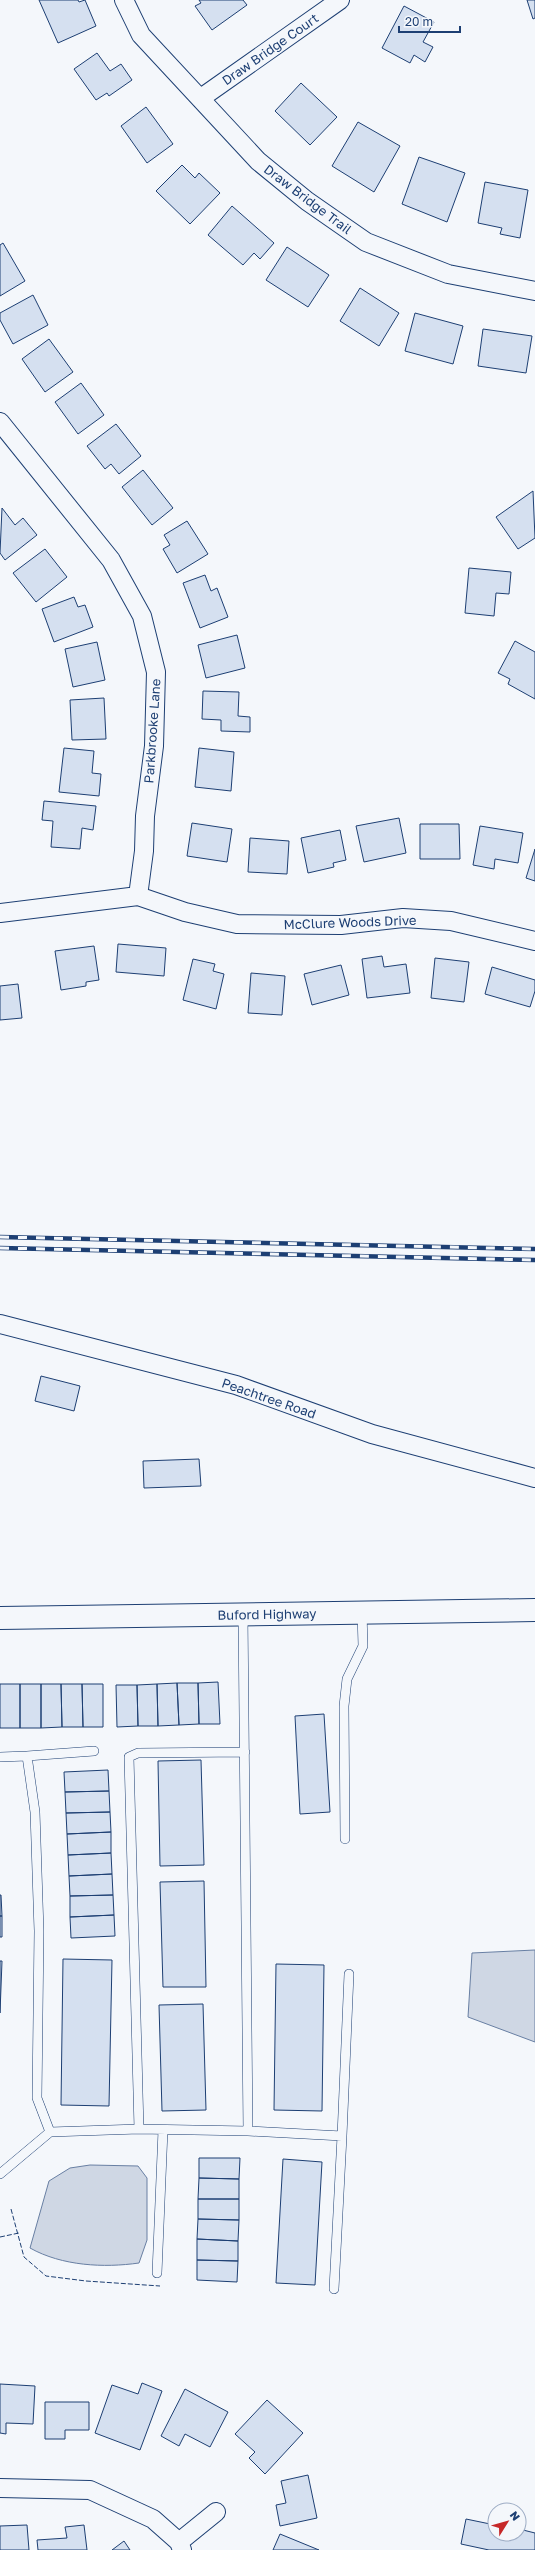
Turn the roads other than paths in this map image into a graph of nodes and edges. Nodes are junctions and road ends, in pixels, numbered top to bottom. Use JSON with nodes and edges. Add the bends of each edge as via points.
{"nodes":[{"id":1,"x":124,"y":0,"type":"edge"},
{"id":2,"x":340,"y":0,"type":"edge"},
{"id":3,"x":201,"y":98,"type":"junction"},
{"id":4,"x":535,"y":291,"type":"edge"},
{"id":5,"x":3,"y":435,"type":"edge"},
{"id":6,"x":138,"y":896,"type":"junction"},
{"id":7,"x":0,"y":913,"type":"edge"},
{"id":8,"x":535,"y":941,"type":"edge"},
{"id":9,"x":0,"y":1324,"type":"edge"},
{"id":10,"x":535,"y":1478,"type":"edge"},
{"id":11,"x":535,"y":1610,"type":"edge"},
{"id":12,"x":362,"y":1612,"type":"junction"},
{"id":13,"x":243,"y":1614,"type":"junction"},
{"id":14,"x":0,"y":1618,"type":"edge"},
{"id":15,"x":94,"y":1751,"type":"dead end"},
{"id":16,"x":245,"y":1752,"type":"junction"},
{"id":17,"x":27,"y":1756,"type":"junction"},
{"id":18,"x":0,"y":1757,"type":"edge"},
{"id":19,"x":345,"y":1839,"type":"dead end"},
{"id":20,"x":349,"y":1974,"type":"dead end"},
{"id":21,"x":139,"y":2129,"type":"junction"},
{"id":22,"x":163,"y":2130,"type":"junction"},
{"id":23,"x":248,"y":2131,"type":"junction"},
{"id":24,"x":50,"y":2132,"type":"junction"},
{"id":25,"x":342,"y":2136,"type":"junction"},
{"id":26,"x":0,"y":2174,"type":"edge"},
{"id":27,"x":157,"y":2273,"type":"dead end"},
{"id":28,"x":334,"y":2289,"type":"dead end"},
{"id":29,"x":0,"y":2488,"type":"edge"},
{"id":30,"x":216,"y":2512,"type":"dead end"},
{"id":31,"x":181,"y":2546,"type":"edge"}],
"edges":[{"from":1,"to":3,"type":"street","name":"Draw Bridge Trail","via":[[142,35]]},
{"from":2,"to":3,"type":"street","name":"Draw Bridge Court"},
{"from":3,"to":4,"type":"street","name":"Draw Bridge Trail","via":[[258,161],[307,201],[366,242],[448,274]]},
{"from":5,"to":6,"type":"street","name":"Parkbrooke Lane","via":[[111,560],[142,616],[156,672],[154,746]]},
{"from":6,"to":7,"type":"street","name":"McClure Woods Drive"},
{"from":6,"to":8,"type":"street","name":"McClure Woods Drive","via":[[185,912],[237,924],[341,925],[403,918],[451,921]]},
{"from":9,"to":10,"type":"street","name":"Peachtree Road","via":[[236,1385],[372,1434]]},
{"from":11,"to":12,"type":"main road","name":"Buford Highway"},
{"from":12,"to":13,"type":"main road","name":"Buford Highway"},
{"from":12,"to":19,"type":"lane","via":[[363,1646],[347,1679],[344,1706]]},
{"from":13,"to":14,"type":"main road","name":"Buford Highway"},
{"from":13,"to":16,"type":"lane"},
{"from":15,"to":17,"type":"lane"},
{"from":16,"to":21,"type":"lane","via":[[138,1753],[129,1757]]},
{"from":16,"to":23,"type":"lane"},
{"from":17,"to":18,"type":"lane"},
{"from":17,"to":24,"type":"lane","via":[[35,1812],[39,1931],[37,2098]]},
{"from":20,"to":25,"type":"lane"},
{"from":21,"to":22,"type":"lane"},
{"from":21,"to":24,"type":"lane"},
{"from":22,"to":23,"type":"lane"},
{"from":22,"to":27,"type":"lane"},
{"from":23,"to":25,"type":"lane"},
{"from":24,"to":26,"type":"lane"},
{"from":25,"to":28,"type":"lane"},
{"from":29,"to":31,"type":"street","via":[[90,2490],[153,2519]]},
{"from":30,"to":31,"type":"street"}]}
